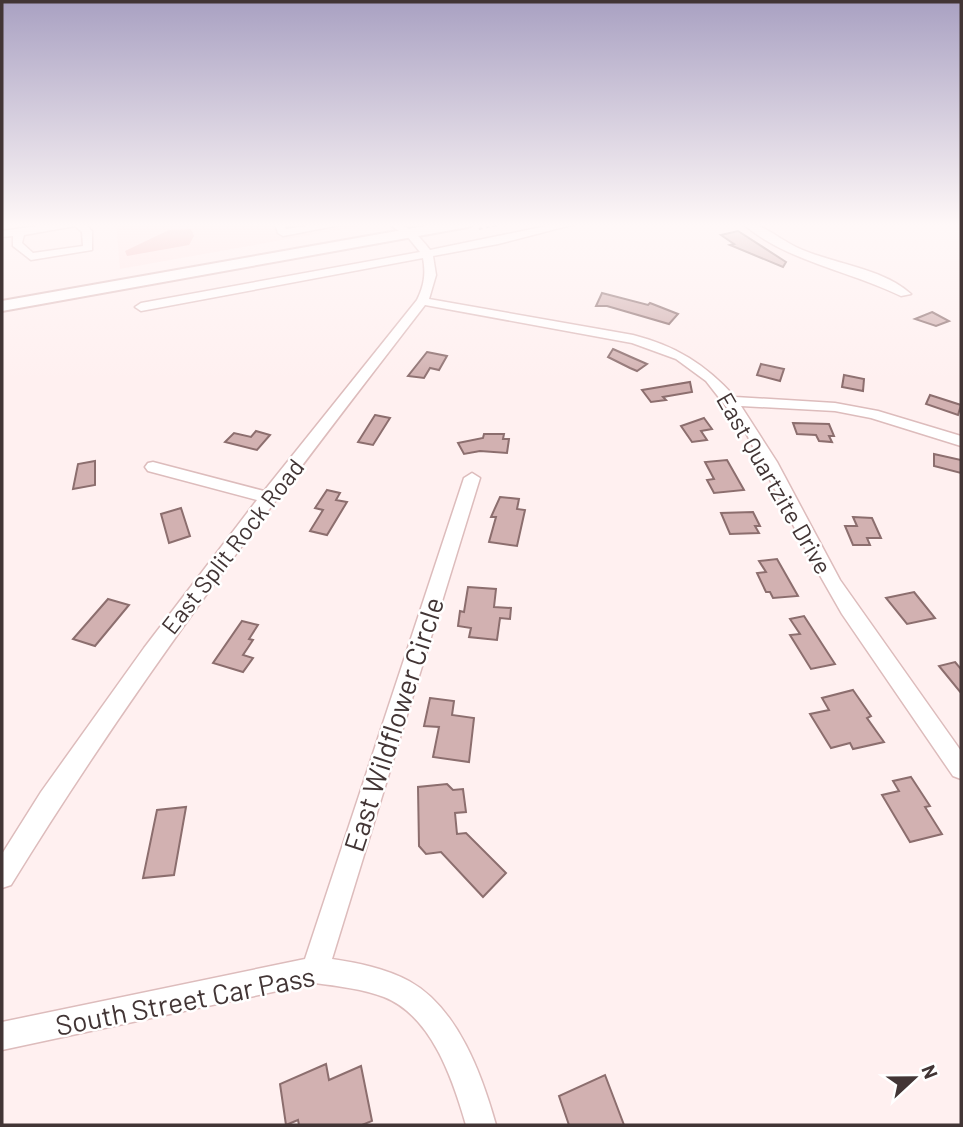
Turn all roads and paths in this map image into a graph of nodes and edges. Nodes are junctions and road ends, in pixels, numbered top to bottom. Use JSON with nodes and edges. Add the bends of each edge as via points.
{"nodes":[{"id":1,"x":116,"y":276,"type":"edge"},
{"id":2,"x":156,"y":276,"type":"edge"},
{"id":3,"x":313,"y":276,"type":"edge"},
{"id":4,"x":432,"y":276,"type":"edge"},
{"id":5,"x":866,"y":276,"type":"edge"},
{"id":6,"x":905,"y":294,"type":"dead end"},
{"id":7,"x":2,"y":295,"type":"edge"},
{"id":8,"x":422,"y":301,"type":"junction"},
{"id":9,"x":2,"y":306,"type":"edge"},
{"id":10,"x":141,"y":307,"type":"dead end"},
{"id":11,"x":732,"y":401,"type":"junction"},
{"id":12,"x":961,"y":441,"type":"edge"},
{"id":13,"x":153,"y":467,"type":"dead end"},
{"id":14,"x":472,"y":478,"type":"dead end"},
{"id":15,"x":269,"y":498,"type":"junction"},
{"id":16,"x":961,"y":769,"type":"edge"},
{"id":17,"x":2,"y":876,"type":"edge"},
{"id":18,"x":315,"y":970,"type":"junction"},
{"id":19,"x":2,"y":1036,"type":"edge"},
{"id":20,"x":481,"y":1125,"type":"edge"}],
"edges":[{"from":1,"to":7,"type":"highway"},
{"from":2,"to":9,"type":"highway"},
{"from":3,"to":10,"type":"street"},
{"from":4,"to":8,"type":"street","name":"East Split Rock Road"},
{"from":5,"to":6,"type":"street"},
{"from":8,"to":11,"type":"street","name":"East Quartzite Drive","via":[[650,343],[687,360]]},
{"from":8,"to":15,"type":"street","name":"East Split Rock Road"},
{"from":11,"to":12,"type":"street","via":[[835,407]]},
{"from":11,"to":16,"type":"street","name":"East Quartzite Drive","via":[[834,584]]},
{"from":13,"to":15,"type":"street"},
{"from":14,"to":18,"type":"street","name":"East Wildflower Circle"},
{"from":15,"to":17,"type":"street","name":"East Split Rock Road","via":[[90,737]]},
{"from":18,"to":19,"type":"street","name":"South Street Car Pass"},
{"from":18,"to":20,"type":"street","name":"South Street Car Pass","via":[[363,977],[406,995],[435,1023],[461,1064]]}]}
